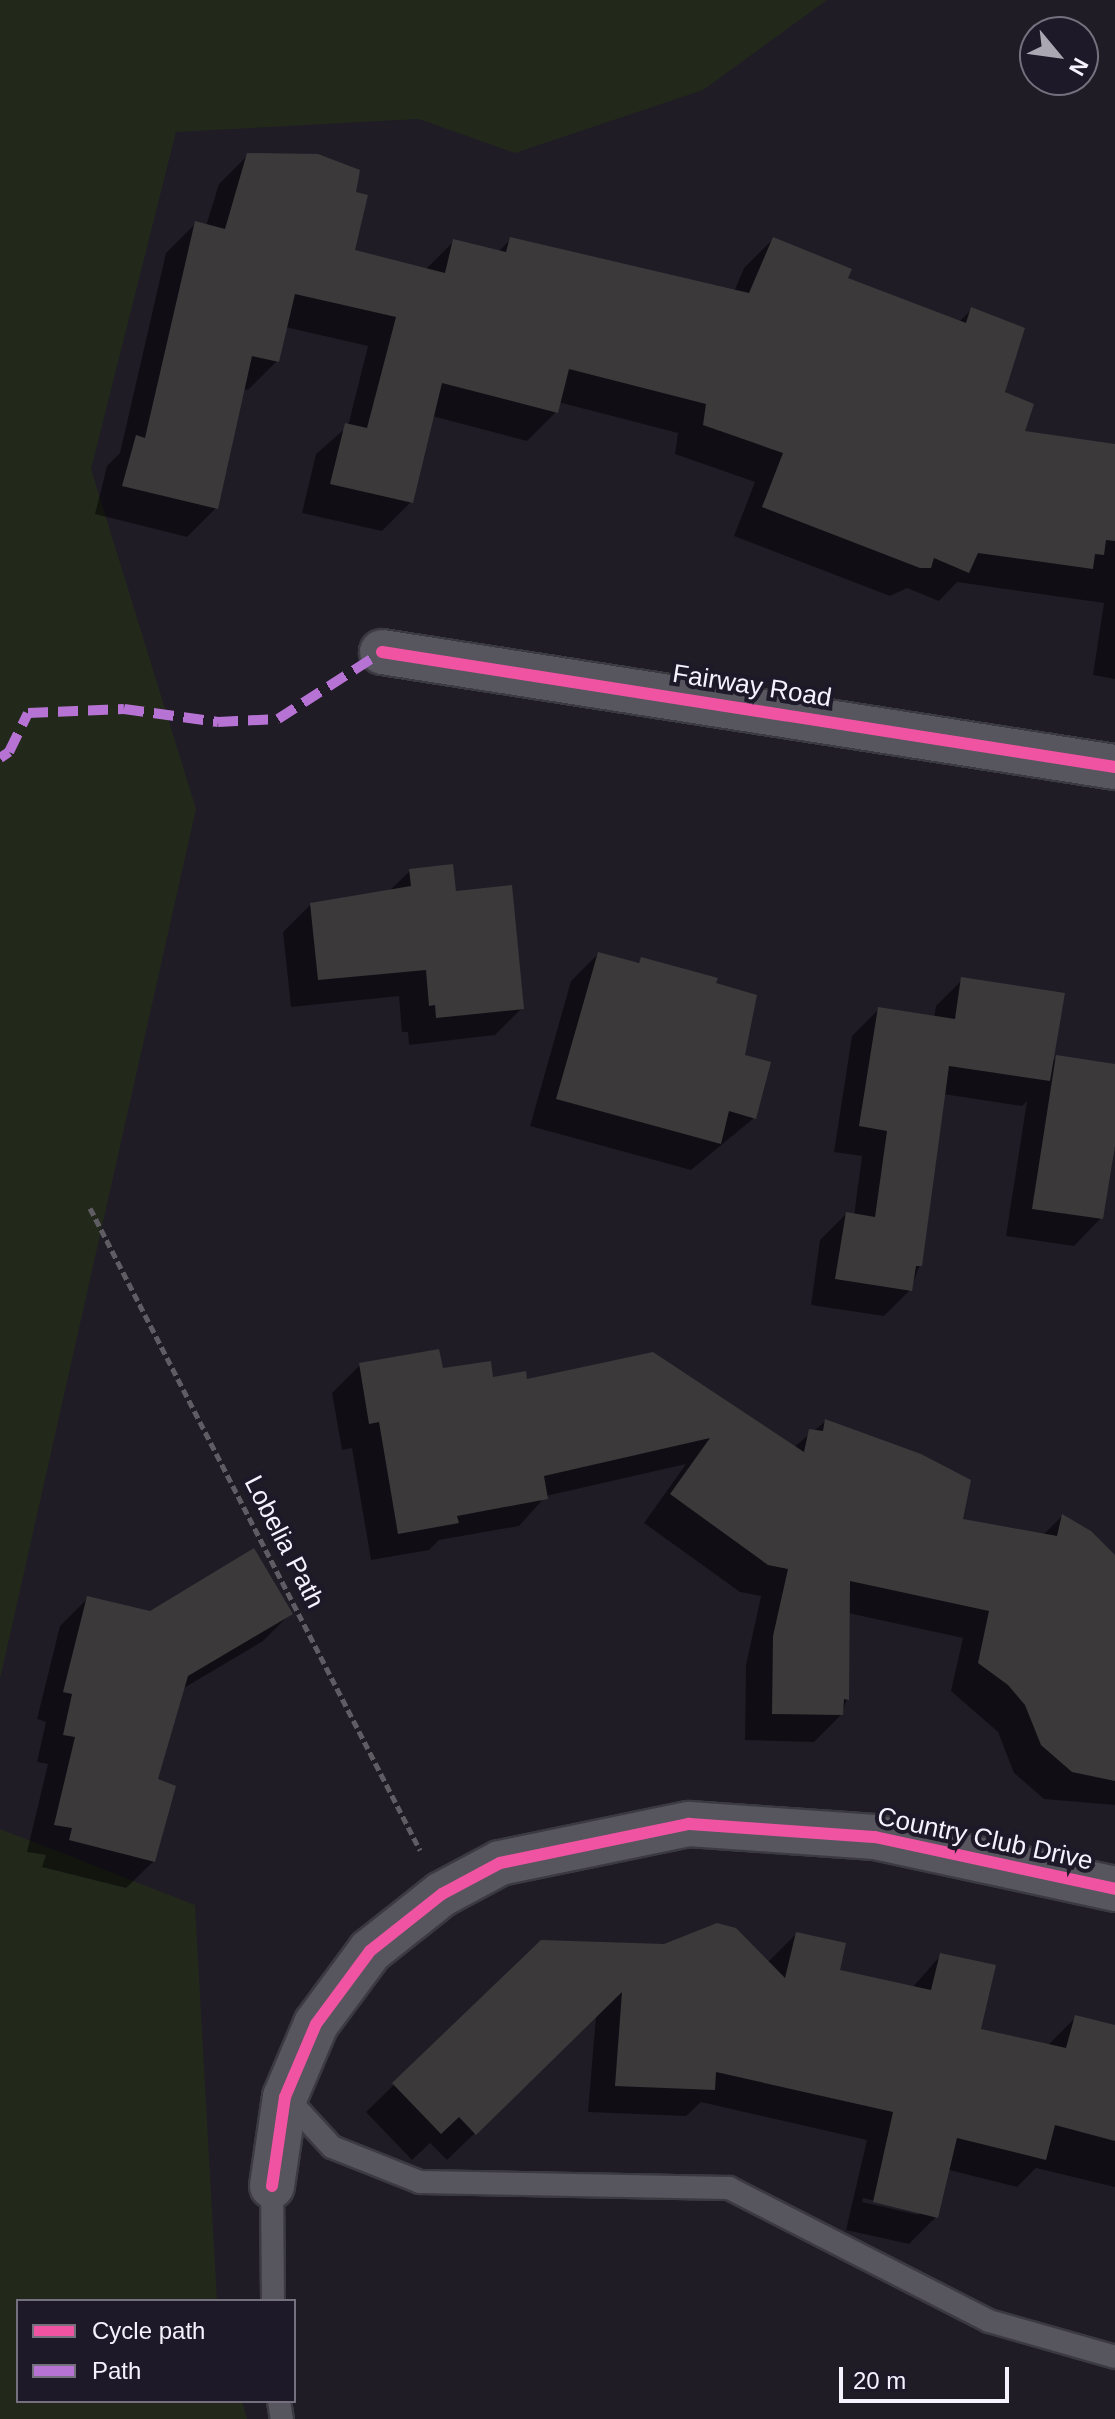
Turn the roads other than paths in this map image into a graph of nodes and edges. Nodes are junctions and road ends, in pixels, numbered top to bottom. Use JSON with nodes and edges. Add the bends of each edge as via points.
{"nodes":[{"id":1,"x":382,"y":652,"type":"dead end"},
{"id":2,"x":1115,"y":767,"type":"edge"},
{"id":3,"x":1115,"y":1889,"type":"edge"},
{"id":4,"x":285,"y":2097,"type":"junction"},
{"id":5,"x":272,"y":2186,"type":"joint"},
{"id":6,"x":273,"y":2299,"type":"edge"},
{"id":7,"x":1115,"y":2357,"type":"edge"}],
"edges":[{"from":1,"to":2,"type":"street","name":"Fairway Road"},
{"from":3,"to":4,"type":"street","name":"Country Club Drive","via":[[875,1837],[689,1824],[500,1863],[442,1894],[370,1951],[316,2024]]},
{"from":4,"to":5,"type":"street","name":"Country Club Drive"},
{"from":4,"to":7,"type":"lane","via":[[332,2147],[420,2182],[729,2188],[989,2321]]},
{"from":5,"to":6,"type":"lane"}]}
